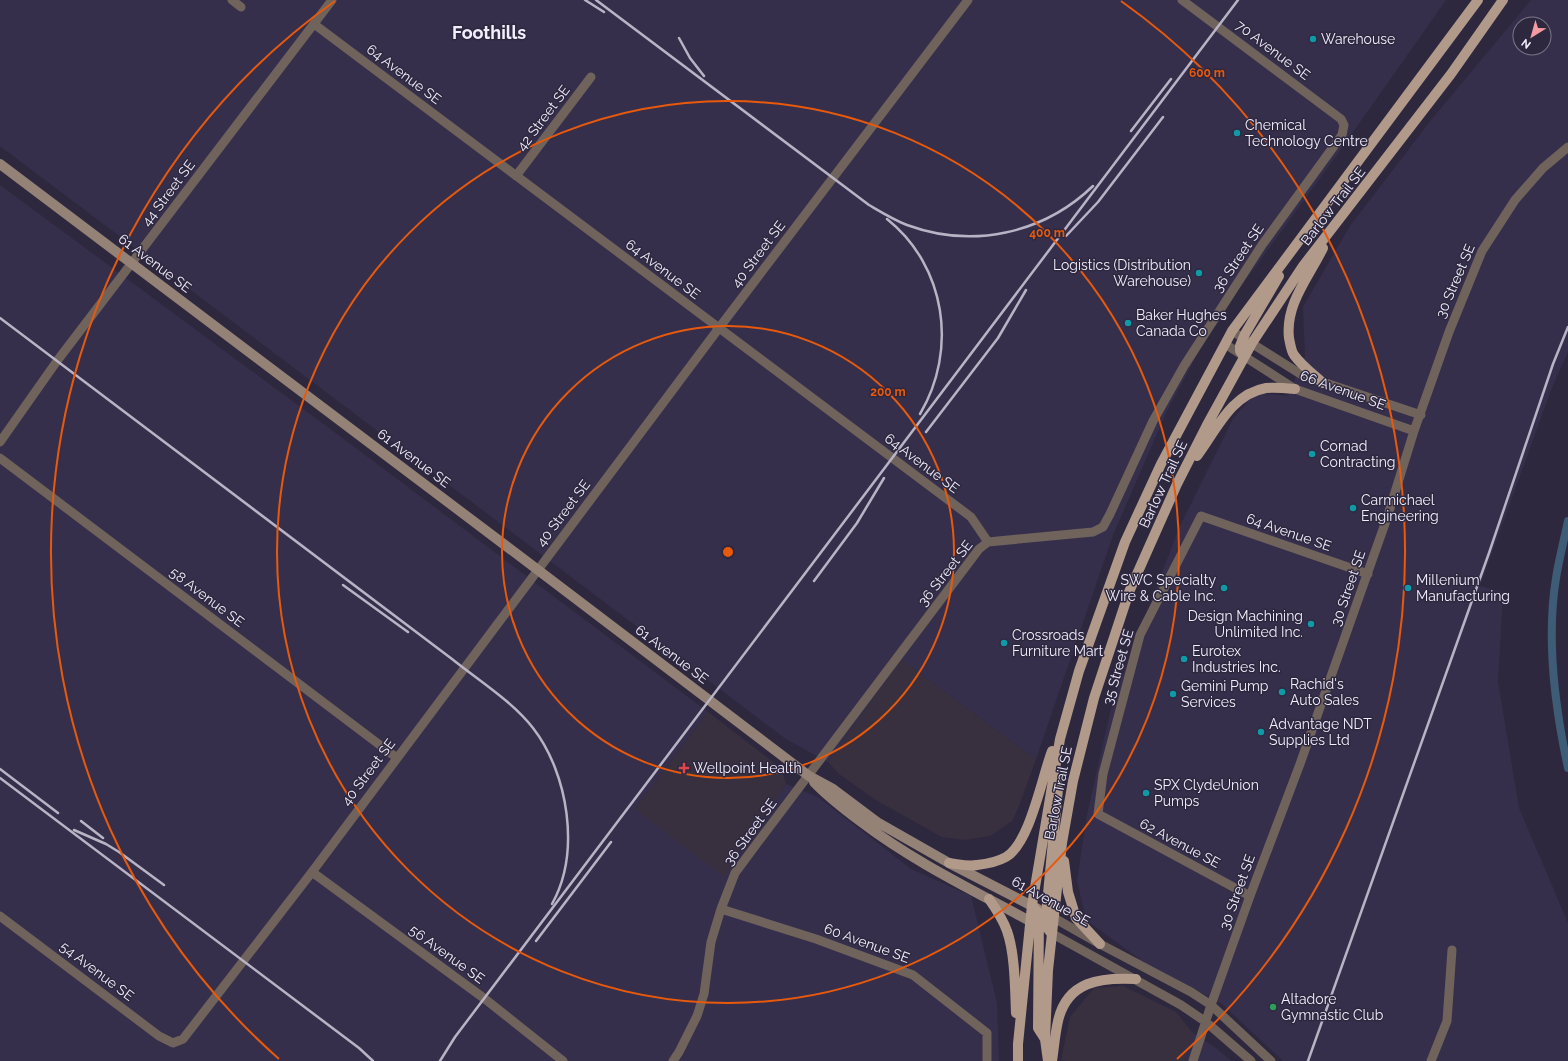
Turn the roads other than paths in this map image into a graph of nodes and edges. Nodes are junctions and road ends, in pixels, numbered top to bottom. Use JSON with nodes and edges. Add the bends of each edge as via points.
{"nodes":[{"id":1,"x":232,"y":0,"type":"edge"},
{"id":2,"x":332,"y":0,"type":"edge"},
{"id":3,"x":968,"y":0,"type":"edge"},
{"id":4,"x":1182,"y":0,"type":"edge"},
{"id":5,"x":1478,"y":0,"type":"edge"},
{"id":6,"x":1503,"y":0,"type":"edge"},
{"id":7,"x":1510,"y":0,"type":"edge"},
{"id":8,"x":241,"y":7,"type":"dead end"},
{"id":9,"x":1488,"y":22,"type":"junction"},
{"id":10,"x":314,"y":24,"type":"junction"},
{"id":11,"x":591,"y":77,"type":"dead end"},
{"id":12,"x":1344,"y":125,"type":"joint"},
{"id":13,"x":1568,"y":147,"type":"edge"},
{"id":14,"x":0,"y":164,"type":"edge"},
{"id":15,"x":516,"y":176,"type":"junction"},
{"id":16,"x":1330,"y":231,"type":"junction"},
{"id":17,"x":1295,"y":246,"type":"junction"},
{"id":18,"x":132,"y":263,"type":"junction"},
{"id":19,"x":719,"y":328,"type":"junction"},
{"id":20,"x":1232,"y":331,"type":"junction"},
{"id":21,"x":1248,"y":341,"type":"junction"},
{"id":22,"x":1225,"y":344,"type":"junction"},
{"id":23,"x":1244,"y":357,"type":"junction"},
{"id":24,"x":1323,"y":383,"type":"junction"},
{"id":25,"x":1294,"y":389,"type":"junction"},
{"id":26,"x":1421,"y":415,"type":"junction"},
{"id":27,"x":1414,"y":431,"type":"junction"},
{"id":28,"x":0,"y":442,"type":"edge"},
{"id":29,"x":0,"y":458,"type":"edge"},
{"id":30,"x":1177,"y":484,"type":"junction"},
{"id":31,"x":1201,"y":516,"type":"joint"},
{"id":32,"x":988,"y":542,"type":"junction"},
{"id":33,"x":538,"y":570,"type":"junction"},
{"id":34,"x":1368,"y":574,"type":"junction"},
{"id":35,"x":1060,"y":739,"type":"junction"},
{"id":36,"x":396,"y":758,"type":"junction"},
{"id":37,"x":1054,"y":771,"type":"junction"},
{"id":38,"x":809,"y":776,"type":"junction"},
{"id":39,"x":1098,"y":814,"type":"joint"},
{"id":40,"x":1062,"y":843,"type":"junction"},
{"id":41,"x":949,"y":863,"type":"junction"},
{"id":42,"x":312,"y":872,"type":"junction"},
{"id":43,"x":1250,"y":896,"type":"junction"},
{"id":44,"x":989,"y":899,"type":"junction"},
{"id":45,"x":1032,"y":905,"type":"junction"},
{"id":46,"x":721,"y":909,"type":"junction"},
{"id":47,"x":0,"y":916,"type":"edge"},
{"id":48,"x":1050,"y":916,"type":"junction"},
{"id":49,"x":1035,"y":923,"type":"junction"},
{"id":50,"x":1051,"y":933,"type":"junction"},
{"id":51,"x":1100,"y":944,"type":"junction"},
{"id":52,"x":1452,"y":950,"type":"dead end"},
{"id":53,"x":1136,"y":979,"type":"junction"},
{"id":54,"x":1211,"y":1005,"type":"junction"},
{"id":55,"x":1206,"y":1022,"type":"junction"},
{"id":56,"x":1045,"y":1038,"type":"junction"},
{"id":57,"x":179,"y":1042,"type":"joint"},
{"id":58,"x":1018,"y":1044,"type":"junction"},
{"id":59,"x":563,"y":1061,"type":"edge"},
{"id":60,"x":673,"y":1061,"type":"edge"},
{"id":61,"x":987,"y":1061,"type":"edge"},
{"id":62,"x":1018,"y":1061,"type":"edge"},
{"id":63,"x":1048,"y":1061,"type":"edge"},
{"id":64,"x":1052,"y":1061,"type":"edge"},
{"id":65,"x":1193,"y":1061,"type":"edge"},
{"id":66,"x":1251,"y":1061,"type":"edge"},
{"id":67,"x":1271,"y":1061,"type":"edge"},
{"id":68,"x":1431,"y":1061,"type":"edge"}],
"edges":[{"from":1,"to":8,"type":"street"},
{"from":2,"to":10,"type":"street","name":"44 Street SE"},
{"from":3,"to":19,"type":"street","name":"40 Street SE"},
{"from":4,"to":12,"type":"street","name":"70 Avenue SE","via":[[1330,111]]},
{"from":5,"to":17,"type":"main road","name":"Barlow Trail SE"},
{"from":6,"to":9,"type":"main road","name":"Barlow Trail SE"},
{"from":7,"to":9,"type":"main road"},
{"from":9,"to":16,"type":"main road","name":"Barlow Trail SE"},
{"from":10,"to":15,"type":"street","name":"64 Avenue SE"},
{"from":10,"to":18,"type":"street","name":"44 Street SE"},
{"from":11,"to":15,"type":"street","name":"42 Street SE"},
{"from":12,"to":32,"type":"street","name":"36 Street SE","via":[[1342,135],[1262,245],[1184,366],[1153,421],[1103,527],[1093,532]]},
{"from":13,"to":26,"type":"street","name":"30 Street SE","via":[[1543,168],[1516,200],[1482,251],[1449,332]]},
{"from":14,"to":18,"type":"street","name":"61 Avenue SE"},
{"from":15,"to":19,"type":"street","name":"64 Avenue SE"},
{"from":16,"to":21,"type":"main road","name":"Barlow Trail SE"},
{"from":16,"to":24,"type":"main road","via":[[1297,295],[1288,329],[1293,354]]},
{"from":17,"to":20,"type":"main road","name":"Barlow Trail SE"},
{"from":17,"to":21,"type":"main road"},
{"from":18,"to":28,"type":"street","name":"44 Street SE","via":[[57,361]]},
{"from":18,"to":33,"type":"street","name":"61 Avenue SE"},
{"from":19,"to":32,"type":"street","name":"64 Avenue SE","via":[[970,517]]},
{"from":19,"to":33,"type":"street","name":"40 Street SE"},
{"from":20,"to":21,"type":"street","name":"66 Avenue SE"},
{"from":20,"to":22,"type":"main road","name":"Barlow Trail SE"},
{"from":21,"to":23,"type":"main road","name":"Barlow Trail SE"},
{"from":21,"to":24,"type":"street","name":"66 Avenue SE","via":[[1302,375]]},
{"from":22,"to":23,"type":"street","name":"66 Avenue SE"},
{"from":22,"to":35,"type":"main road","name":"Barlow Trail SE","via":[[1161,464],[1125,542],[1079,671]]},
{"from":23,"to":25,"type":"street","name":"66 Avenue SE"},
{"from":23,"to":30,"type":"main road","name":"Barlow Trail SE"},
{"from":24,"to":26,"type":"street","name":"66 Avenue SE"},
{"from":25,"to":27,"type":"street","name":"66 Avenue SE"},
{"from":25,"to":30,"type":"main road","via":[[1267,388],[1248,394],[1222,418]]},
{"from":26,"to":27,"type":"street","name":"30 Street SE"},
{"from":27,"to":34,"type":"street","name":"30 Street SE"},
{"from":29,"to":36,"type":"street","name":"58 Avenue SE"},
{"from":30,"to":40,"type":"main road","name":"Barlow Trail SE","via":[[1129,592],[1111,643],[1073,781]]},
{"from":31,"to":34,"type":"street","name":"64 Avenue SE"},
{"from":31,"to":39,"type":"street","name":"35 Street SE","via":[[1140,635],[1103,774]]},
{"from":32,"to":38,"type":"street","name":"36 Street SE","via":[[974,556]]},
{"from":33,"to":36,"type":"street","name":"40 Street SE"},
{"from":33,"to":38,"type":"street","name":"61 Avenue SE"},
{"from":34,"to":43,"type":"street","name":"30 Street SE"},
{"from":35,"to":37,"type":"main road","name":"Barlow Trail SE"},
{"from":35,"to":41,"type":"main road","via":[[1052,752],[1023,839],[1008,856],[975,866]]},
{"from":36,"to":42,"type":"street","name":"40 Street SE"},
{"from":37,"to":45,"type":"main road","name":"Barlow Trail SE"},
{"from":37,"to":48,"type":"main road","via":[[1058,789]]},
{"from":38,"to":41,"type":"street","name":"61 Avenue SE","via":[[833,789],[877,822]]},
{"from":38,"to":44,"type":"street","name":"61 Avenue SE","via":[[828,797],[886,841]]},
{"from":38,"to":46,"type":"street","name":"36 Street SE","via":[[735,873]]},
{"from":39,"to":43,"type":"street","name":"62 Avenue SE"},
{"from":40,"to":48,"type":"main road","name":"Barlow Trail SE"},
{"from":40,"to":51,"type":"main road","via":[[1068,892],[1076,918]]},
{"from":41,"to":45,"type":"street","name":"61 Avenue SE"},
{"from":42,"to":57,"type":"street","name":"40 Street SE"},
{"from":42,"to":59,"type":"street","name":"56 Avenue SE","via":[[485,999]]},
{"from":43,"to":54,"type":"street","name":"30 Street SE"},
{"from":44,"to":49,"type":"street","name":"61 Avenue SE"},
{"from":44,"to":58,"type":"main road","via":[[1008,932],[1012,954]]},
{"from":45,"to":48,"type":"street","name":"61 Avenue SE"},
{"from":45,"to":49,"type":"main road","name":"Barlow Trail SE"},
{"from":46,"to":60,"type":"street","name":"36 Street SE","via":[[710,942],[704,994],[697,1016]]},
{"from":46,"to":61,"type":"street","name":"60 Avenue SE","via":[[816,939],[913,975],[987,1033]]},
{"from":47,"to":57,"type":"street","name":"54 Avenue SE","via":[[159,1036],[173,1043]]},
{"from":48,"to":50,"type":"main road","name":"Barlow Trail SE"},
{"from":48,"to":51,"type":"street","name":"61 Avenue SE"},
{"from":49,"to":50,"type":"street","name":"61 Avenue SE"},
{"from":49,"to":56,"type":"main road","via":[[1038,1028]]},
{"from":49,"to":58,"type":"main road","name":"Barlow Trail SE"},
{"from":50,"to":53,"type":"street","name":"61 Avenue SE"},
{"from":50,"to":56,"type":"main road","name":"Barlow Trail SE"},
{"from":51,"to":54,"type":"street","name":"61 Avenue SE","via":[[1169,979]]},
{"from":52,"to":68,"type":"street","via":[[1447,1021]]},
{"from":53,"to":55,"type":"street","name":"61 Avenue SE"},
{"from":53,"to":64,"type":"main road","via":[[1098,980],[1073,993],[1062,1007]]},
{"from":54,"to":55,"type":"street","name":"30 Street SE"},
{"from":54,"to":67,"type":"street","name":"61 Avenue SE"},
{"from":55,"to":65,"type":"street","name":"30 Street SE"},
{"from":55,"to":66,"type":"street","name":"61 Avenue SE"},
{"from":56,"to":63,"type":"main road","name":"Barlow Trail SE"},
{"from":58,"to":62,"type":"main road","name":"Barlow Trail SE"}]}
